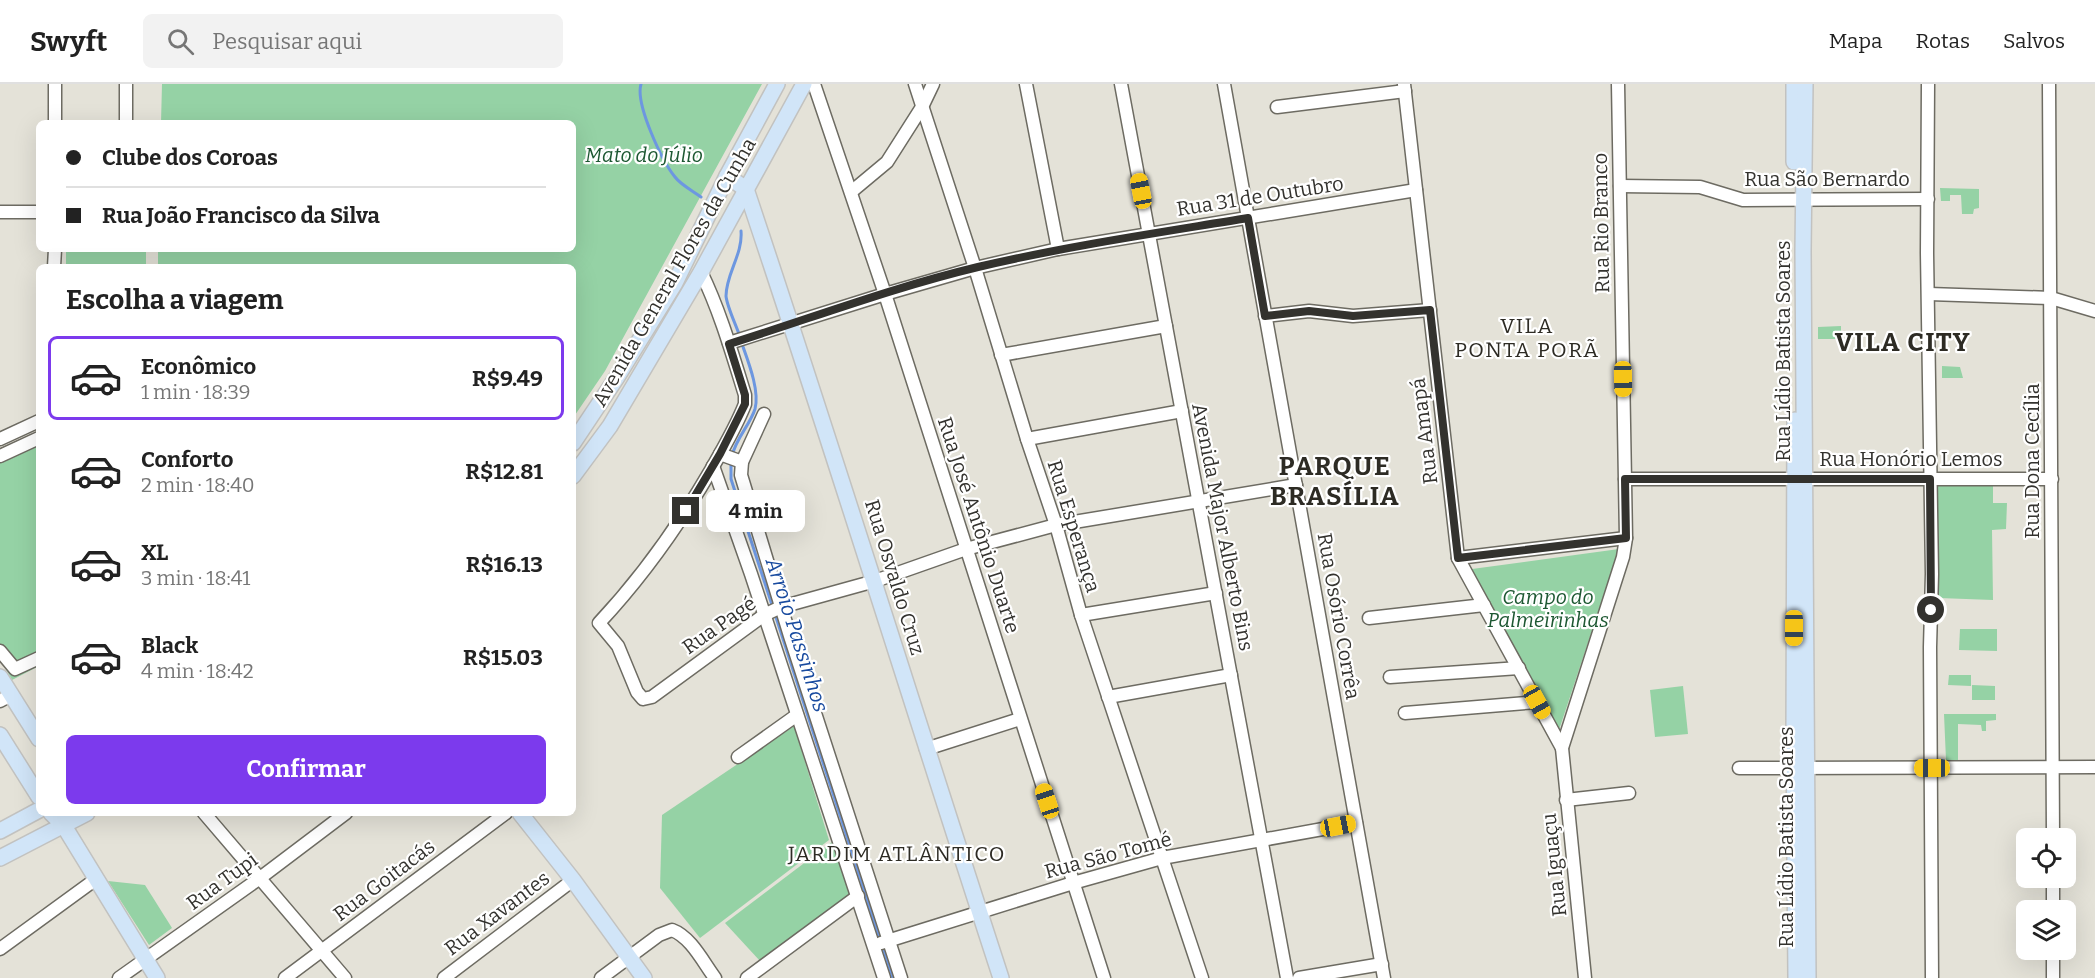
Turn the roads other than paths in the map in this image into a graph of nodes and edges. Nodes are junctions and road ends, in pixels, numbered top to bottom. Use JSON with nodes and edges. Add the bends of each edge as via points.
{"nodes":[{"id":1,"x":56,"y":84,"type":"edge"},
{"id":2,"x":126,"y":84,"type":"edge"},
{"id":3,"x":777,"y":84,"type":"edge"},
{"id":4,"x":804,"y":84,"type":"edge"},
{"id":5,"x":813,"y":84,"type":"edge"},
{"id":6,"x":915,"y":84,"type":"edge"},
{"id":7,"x":933,"y":84,"type":"edge"},
{"id":8,"x":1026,"y":84,"type":"edge"},
{"id":9,"x":1121,"y":84,"type":"edge"},
{"id":10,"x":1224,"y":84,"type":"edge"},
{"id":11,"x":1618,"y":84,"type":"edge"},
{"id":12,"x":1794,"y":84,"type":"edge"},
{"id":13,"x":1805,"y":84,"type":"edge"},
{"id":14,"x":1928,"y":84,"type":"edge"},
{"id":15,"x":2049,"y":84,"type":"edge"},
{"id":16,"x":1404,"y":88,"type":"edge"},
{"id":17,"x":922,"y":106,"type":"junction"},
{"id":18,"x":1277,"y":107,"type":"dead end"},
{"id":19,"x":55,"y":120,"type":"edge"},
{"id":20,"x":126,"y":120,"type":"edge"},
{"id":21,"x":1799,"y":144,"type":"junction"},
{"id":22,"x":727,"y":176,"type":"junction"},
{"id":23,"x":1620,"y":186,"type":"junction"},
{"id":24,"x":746,"y":189,"type":"junction"},
{"id":25,"x":1416,"y":190,"type":"junction"},
{"id":26,"x":851,"y":192,"type":"junction"},
{"id":27,"x":1928,"y":199,"type":"junction"},
{"id":28,"x":1799,"y":200,"type":"junction"},
{"id":29,"x":0,"y":212,"type":"edge"},
{"id":30,"x":36,"y":212,"type":"edge"},
{"id":31,"x":1248,"y":218,"type":"junction"},
{"id":32,"x":1149,"y":234,"type":"junction"},
{"id":33,"x":1058,"y":249,"type":"junction"},
{"id":34,"x":975,"y":268,"type":"junction"},
{"id":35,"x":701,"y":272,"type":"junction"},
{"id":36,"x":675,"y":283,"type":"junction"},
{"id":37,"x":885,"y":294,"type":"junction"},
{"id":38,"x":1929,"y":294,"type":"junction"},
{"id":39,"x":2050,"y":298,"type":"junction"},
{"id":40,"x":1430,"y":310,"type":"junction"},
{"id":41,"x":2095,"y":311,"type":"edge"},
{"id":42,"x":1265,"y":316,"type":"junction"},
{"id":43,"x":792,"y":325,"type":"junction"},
{"id":44,"x":1166,"y":326,"type":"junction"},
{"id":45,"x":738,"y":341,"type":"junction"},
{"id":46,"x":1001,"y":356,"type":"junction"},
{"id":47,"x":1182,"y":411,"type":"junction"},
{"id":48,"x":764,"y":414,"type":"dead end"},
{"id":49,"x":36,"y":422,"type":"edge"},
{"id":50,"x":576,"y":438,"type":"edge"},
{"id":51,"x":0,"y":439,"type":"edge"},
{"id":52,"x":36,"y":439,"type":"edge"},
{"id":53,"x":1027,"y":440,"type":"junction"},
{"id":54,"x":0,"y":456,"type":"edge"},
{"id":55,"x":731,"y":458,"type":"junction"},
{"id":56,"x":713,"y":466,"type":"junction"},
{"id":57,"x":576,"y":472,"type":"edge"},
{"id":58,"x":1800,"y":478,"type":"junction"},
{"id":59,"x":2052,"y":478,"type":"junction"},
{"id":60,"x":1625,"y":479,"type":"junction"},
{"id":61,"x":1930,"y":479,"type":"junction"},
{"id":62,"x":1296,"y":485,"type":"junction"},
{"id":63,"x":1199,"y":502,"type":"junction"},
{"id":64,"x":1056,"y":525,"type":"junction"},
{"id":65,"x":1626,"y":538,"type":"junction"},
{"id":66,"x":966,"y":549,"type":"junction"},
{"id":67,"x":1458,"y":558,"type":"junction"},
{"id":68,"x":875,"y":581,"type":"junction"},
{"id":69,"x":1216,"y":592,"type":"junction"},
{"id":70,"x":1484,"y":605,"type":"junction"},
{"id":71,"x":780,"y":608,"type":"junction"},
{"id":72,"x":765,"y":615,"type":"junction"},
{"id":73,"x":1081,"y":615,"type":"junction"},
{"id":74,"x":1369,"y":618,"type":"dead end"},
{"id":75,"x":0,"y":651,"type":"edge"},
{"id":76,"x":36,"y":659,"type":"edge"},
{"id":77,"x":1519,"y":668,"type":"junction"},
{"id":78,"x":1231,"y":675,"type":"junction"},
{"id":79,"x":0,"y":677,"type":"edge"},
{"id":80,"x":1390,"y":677,"type":"dead end"},
{"id":81,"x":1108,"y":697,"type":"junction"},
{"id":82,"x":6,"y":698,"type":"edge"},
{"id":83,"x":1537,"y":702,"type":"junction"},
{"id":84,"x":1405,"y":713,"type":"dead end"},
{"id":85,"x":798,"y":715,"type":"junction"},
{"id":86,"x":1020,"y":719,"type":"junction"},
{"id":87,"x":0,"y":735,"type":"edge"},
{"id":88,"x":36,"y":735,"type":"edge"},
{"id":89,"x":1562,"y":748,"type":"junction"},
{"id":90,"x":926,"y":749,"type":"junction"},
{"id":91,"x":738,"y":757,"type":"dead end"},
{"id":92,"x":2052,"y":767,"type":"junction"},
{"id":93,"x":2095,"y":767,"type":"edge"},
{"id":94,"x":1739,"y":768,"type":"dead end"},
{"id":95,"x":1801,"y":768,"type":"junction"},
{"id":96,"x":1932,"y":768,"type":"junction"},
{"id":97,"x":36,"y":792,"type":"edge"},
{"id":98,"x":1629,"y":793,"type":"dead end"},
{"id":99,"x":1566,"y":800,"type":"junction"},
{"id":100,"x":36,"y":812,"type":"edge"},
{"id":101,"x":54,"y":816,"type":"edge"},
{"id":102,"x":82,"y":816,"type":"edge"},
{"id":103,"x":207,"y":816,"type":"edge"},
{"id":104,"x":342,"y":816,"type":"edge"},
{"id":105,"x":502,"y":816,"type":"edge"},
{"id":106,"x":522,"y":816,"type":"edge"},
{"id":107,"x":1356,"y":823,"type":"junction"},
{"id":108,"x":64,"y":826,"type":"junction"},
{"id":109,"x":2053,"y":828,"type":"edge"},
{"id":110,"x":0,"y":831,"type":"edge"},
{"id":111,"x":1262,"y":841,"type":"junction"},
{"id":112,"x":0,"y":858,"type":"edge"},
{"id":113,"x":1162,"y":858,"type":"junction"},
{"id":114,"x":260,"y":878,"type":"junction"},
{"id":115,"x":96,"y":879,"type":"junction"},
{"id":116,"x":573,"y":880,"type":"junction"},
{"id":117,"x":1073,"y":882,"type":"junction"},
{"id":118,"x":858,"y":896,"type":"junction"},
{"id":119,"x":979,"y":912,"type":"junction"},
{"id":120,"x":1801,"y":935,"type":"junction"},
{"id":121,"x":882,"y":942,"type":"junction"},
{"id":122,"x":0,"y":949,"type":"edge"},
{"id":123,"x":322,"y":951,"type":"junction"},
{"id":124,"x":630,"y":957,"type":"junction"},
{"id":125,"x":146,"y":960,"type":"junction"},
{"id":126,"x":2053,"y":960,"type":"edge"},
{"id":127,"x":1382,"y":964,"type":"junction"},
{"id":128,"x":119,"y":978,"type":"edge"},
{"id":129,"x":157,"y":978,"type":"edge"},
{"id":130,"x":285,"y":978,"type":"edge"},
{"id":131,"x":345,"y":978,"type":"edge"},
{"id":132,"x":444,"y":978,"type":"edge"},
{"id":133,"x":602,"y":978,"type":"edge"},
{"id":134,"x":644,"y":978,"type":"edge"},
{"id":135,"x":715,"y":978,"type":"edge"},
{"id":136,"x":747,"y":978,"type":"edge"},
{"id":137,"x":884,"y":978,"type":"edge"},
{"id":138,"x":901,"y":978,"type":"edge"},
{"id":139,"x":1001,"y":978,"type":"edge"},
{"id":140,"x":1104,"y":978,"type":"edge"},
{"id":141,"x":1202,"y":978,"type":"edge"},
{"id":142,"x":1287,"y":978,"type":"edge"},
{"id":143,"x":1299,"y":978,"type":"edge"},
{"id":144,"x":1384,"y":978,"type":"edge"},
{"id":145,"x":1586,"y":978,"type":"edge"},
{"id":146,"x":1796,"y":978,"type":"edge"},
{"id":147,"x":1808,"y":978,"type":"edge"},
{"id":148,"x":1932,"y":978,"type":"edge"},
{"id":149,"x":2053,"y":978,"type":"edge"}],
"edges":[{"from":1,"to":19,"type":"street"},
{"from":2,"to":20,"type":"street"},
{"from":3,"to":22,"type":"main road","name":"Avenida General Flores da Cunha"},
{"from":4,"to":24,"type":"main road","name":"Avenida General Flores da Cunha"},
{"from":5,"to":26,"type":"street","name":"Rua José Antônio Duarte"},
{"from":6,"to":17,"type":"street","name":"Rua Esperança"},
{"from":7,"to":17,"type":"street"},
{"from":8,"to":33,"type":"street"},
{"from":9,"to":32,"type":"street","name":"Avenida Major Alberto Bins"},
{"from":10,"to":31,"type":"street","name":"Rua Osório Corrêa"},
{"from":11,"to":23,"type":"street","name":"Rua Rio Branco"},
{"from":12,"to":21,"type":"main road","name":"Rua Lídio Batista Soares"},
{"from":13,"to":21,"type":"main road","name":"Rua Lídio Batista Soares"},
{"from":14,"to":27,"type":"street"},
{"from":15,"to":39,"type":"street","name":"Rua Dona Cecília"},
{"from":16,"to":18,"type":"street"},
{"from":16,"to":25,"type":"street","name":"Rua Amapá"},
{"from":17,"to":26,"type":"street","via":[[887,162]]},
{"from":17,"to":34,"type":"street","name":"Rua Esperança"},
{"from":21,"to":28,"type":"main road","name":"Rua Lídio Batista Soares"},
{"from":22,"to":24,"type":"main road"},
{"from":22,"to":36,"type":"main road","name":"Avenida General Flores da Cunha"},
{"from":23,"to":28,"type":"street","name":"Rua São Bernardo","via":[[1700,187],[1743,200]]},
{"from":23,"to":60,"type":"street","name":"Rua Rio Branco"},
{"from":24,"to":35,"type":"main road","name":"Avenida General Flores da Cunha"},
{"from":24,"to":43,"type":"main road","name":"Rua Osvaldo Cruz"},
{"from":25,"to":31,"type":"street","name":"Rua 31 de Outubro"},
{"from":25,"to":40,"type":"street","name":"Rua Amapá"},
{"from":26,"to":37,"type":"street","name":"Rua José Antônio Duarte"},
{"from":27,"to":28,"type":"street","name":"Rua São Bernardo"},
{"from":27,"to":38,"type":"street"},
{"from":28,"to":58,"type":"main road","name":"Rua Lídio Batista Soares"},
{"from":29,"to":30,"type":"street"},
{"from":31,"to":32,"type":"street","name":"Rua 31 de Outubro"},
{"from":31,"to":42,"type":"street","name":"Rua Osório Corrêa"},
{"from":32,"to":33,"type":"street","name":"Rua 31 de Outubro"},
{"from":32,"to":44,"type":"street","name":"Avenida Major Alberto Bins"},
{"from":33,"to":34,"type":"street","name":"Rua 31 de Outubro"},
{"from":34,"to":37,"type":"street","name":"Rua 31 de Outubro"},
{"from":34,"to":46,"type":"street","name":"Rua Esperança"},
{"from":35,"to":36,"type":"main road"},
{"from":35,"to":45,"type":"street"},
{"from":35,"to":57,"type":"main road","name":"Avenida General Flores da Cunha","via":[[610,426]]},
{"from":36,"to":50,"type":"main road","name":"Avenida General Flores da Cunha"},
{"from":37,"to":43,"type":"street","name":"Rua 31 de Outubro"},
{"from":37,"to":66,"type":"street","name":"Rua José Antônio Duarte"},
{"from":38,"to":39,"type":"street"},
{"from":38,"to":61,"type":"street"},
{"from":39,"to":41,"type":"street"},
{"from":39,"to":59,"type":"street","name":"Rua Dona Cecília"},
{"from":40,"to":42,"type":"street","via":[[1353,316],[1309,311]]},
{"from":40,"to":67,"type":"street","name":"Rua Amapá"},
{"from":42,"to":62,"type":"street","name":"Rua Osório Corrêa"},
{"from":43,"to":45,"type":"street","name":"Rua 31 de Outubro"},
{"from":43,"to":68,"type":"main road","name":"Rua Osvaldo Cruz"},
{"from":44,"to":46,"type":"street"},
{"from":44,"to":47,"type":"street","name":"Avenida Major Alberto Bins"},
{"from":45,"to":55,"type":"street","via":[[745,404]]},
{"from":46,"to":53,"type":"street","name":"Rua Esperança"},
{"from":47,"to":53,"type":"street"},
{"from":47,"to":63,"type":"street","name":"Avenida Major Alberto Bins"},
{"from":48,"to":55,"type":"street"},
{"from":49,"to":51,"type":"street"},
{"from":52,"to":54,"type":"street"},
{"from":53,"to":64,"type":"street","name":"Rua Esperança"},
{"from":55,"to":56,"type":"street"},
{"from":55,"to":71,"type":"street","via":[[741,475]]},
{"from":56,"to":72,"type":"street"},
{"from":56,"to":72,"type":"street","name":"Rua Pagé","via":[[669,539],[599,623],[618,646],[643,699],[652,697]]},
{"from":58,"to":60,"type":"street","name":"Rua Honório Lemos"},
{"from":58,"to":61,"type":"street","name":"Rua Honório Lemos"},
{"from":58,"to":95,"type":"main road","name":"Rua Lídio Batista Soares"},
{"from":59,"to":61,"type":"street","name":"Rua Honório Lemos"},
{"from":59,"to":92,"type":"street","name":"Rua Dona Cecília"},
{"from":60,"to":65,"type":"street","name":"Rua Rio Branco"},
{"from":61,"to":96,"type":"street"},
{"from":62,"to":63,"type":"street","name":"Rua Pagé"},
{"from":62,"to":107,"type":"street","name":"Rua Osório Corrêa"},
{"from":63,"to":64,"type":"street","name":"Rua Pagé"},
{"from":63,"to":69,"type":"street","name":"Avenida Major Alberto Bins"},
{"from":64,"to":66,"type":"street","name":"Rua Pagé"},
{"from":64,"to":73,"type":"street","name":"Rua Esperança"},
{"from":65,"to":67,"type":"street"},
{"from":65,"to":89,"type":"street","name":"Rua Rio Branco"},
{"from":66,"to":68,"type":"street","name":"Rua Pagé"},
{"from":66,"to":86,"type":"street","name":"Rua José Antônio Duarte"},
{"from":67,"to":70,"type":"street","name":"Rua Amapá"},
{"from":68,"to":71,"type":"street","name":"Rua Pagé"},
{"from":68,"to":90,"type":"main road","name":"Rua Osvaldo Cruz"},
{"from":69,"to":73,"type":"street"},
{"from":69,"to":78,"type":"street","name":"Avenida Major Alberto Bins"},
{"from":70,"to":74,"type":"street"},
{"from":70,"to":77,"type":"street","name":"Rua Amapá"},
{"from":71,"to":72,"type":"street","name":"Rua Pagé"},
{"from":71,"to":121,"type":"street"},
{"from":72,"to":85,"type":"street"},
{"from":73,"to":81,"type":"street","name":"Rua Esperança"},
{"from":75,"to":76,"type":"street","via":[[15,669]]},
{"from":77,"to":80,"type":"street"},
{"from":77,"to":83,"type":"street","name":"Rua Amapá"},
{"from":78,"to":81,"type":"street"},
{"from":78,"to":111,"type":"street","name":"Avenida Major Alberto Bins"},
{"from":79,"to":82,"type":"main road"},
{"from":81,"to":113,"type":"street","name":"Rua Esperança"},
{"from":82,"to":88,"type":"main road"},
{"from":83,"to":84,"type":"street"},
{"from":83,"to":89,"type":"street","name":"Rua Amapá"},
{"from":85,"to":91,"type":"street"},
{"from":85,"to":118,"type":"street"},
{"from":86,"to":90,"type":"street"},
{"from":86,"to":117,"type":"street","name":"Rua José Antônio Duarte"},
{"from":87,"to":97,"type":"main road"},
{"from":89,"to":99,"type":"street","name":"Rua Iguaçu"},
{"from":90,"to":119,"type":"main road","name":"Rua Osvaldo Cruz"},
{"from":92,"to":93,"type":"street"},
{"from":92,"to":96,"type":"street"},
{"from":92,"to":109,"type":"street","name":"Rua Dona Cecília"},
{"from":94,"to":95,"type":"street"},
{"from":95,"to":96,"type":"street"},
{"from":95,"to":120,"type":"main road","name":"Rua Lídio Batista Soares"},
{"from":96,"to":148,"type":"street"},
{"from":98,"to":99,"type":"street"},
{"from":99,"to":145,"type":"street","name":"Rua Iguaçu"},
{"from":100,"to":110,"type":"main road"},
{"from":101,"to":108,"type":"main road"},
{"from":102,"to":108,"type":"main road"},
{"from":103,"to":114,"type":"street"},
{"from":104,"to":114,"type":"street","name":"Rua Tupi"},
{"from":105,"to":123,"type":"street","name":"Rua Goitacás"},
{"from":106,"to":116,"type":"main road"},
{"from":107,"to":111,"type":"street","name":"Rua São Tomé"},
{"from":107,"to":127,"type":"street","name":"Rua Osório Corrêa"},
{"from":108,"to":112,"type":"main road"},
{"from":108,"to":115,"type":"main road"},
{"from":111,"to":113,"type":"street","name":"Rua São Tomé"},
{"from":111,"to":142,"type":"street","name":"Avenida Major Alberto Bins"},
{"from":113,"to":117,"type":"street","name":"Rua São Tomé"},
{"from":113,"to":141,"type":"street","name":"Rua Esperança"},
{"from":114,"to":123,"type":"street"},
{"from":114,"to":125,"type":"street","name":"Rua Tupi"},
{"from":115,"to":122,"type":"street"},
{"from":115,"to":125,"type":"main road"},
{"from":116,"to":124,"type":"main road"},
{"from":116,"to":132,"type":"street","name":"Rua Xavantes"},
{"from":117,"to":119,"type":"street","name":"Rua São Tomé"},
{"from":117,"to":140,"type":"street","name":"Rua José Antônio Duarte"},
{"from":118,"to":121,"type":"street"},
{"from":118,"to":136,"type":"street"},
{"from":119,"to":121,"type":"street","name":"Rua São Tomé"},
{"from":119,"to":139,"type":"main road","name":"Rua Osvaldo Cruz"},
{"from":120,"to":146,"type":"main road","name":"Rua Lídio Batista Soares"},
{"from":120,"to":147,"type":"main road","name":"Rua Lídio Batista Soares"},
{"from":121,"to":137,"type":"street"},
{"from":121,"to":138,"type":"street"},
{"from":123,"to":130,"type":"street","name":"Rua Goitacás"},
{"from":123,"to":131,"type":"street"},
{"from":124,"to":133,"type":"street"},
{"from":124,"to":134,"type":"main road"},
{"from":124,"to":135,"type":"street","via":[[659,934],[672,930],[685,939]]},
{"from":125,"to":128,"type":"street","name":"Rua Tupi"},
{"from":125,"to":129,"type":"main road"},
{"from":126,"to":149,"type":"street"},
{"from":127,"to":143,"type":"street"},
{"from":127,"to":144,"type":"street","name":"Rua Osório Corrêa"}]}
